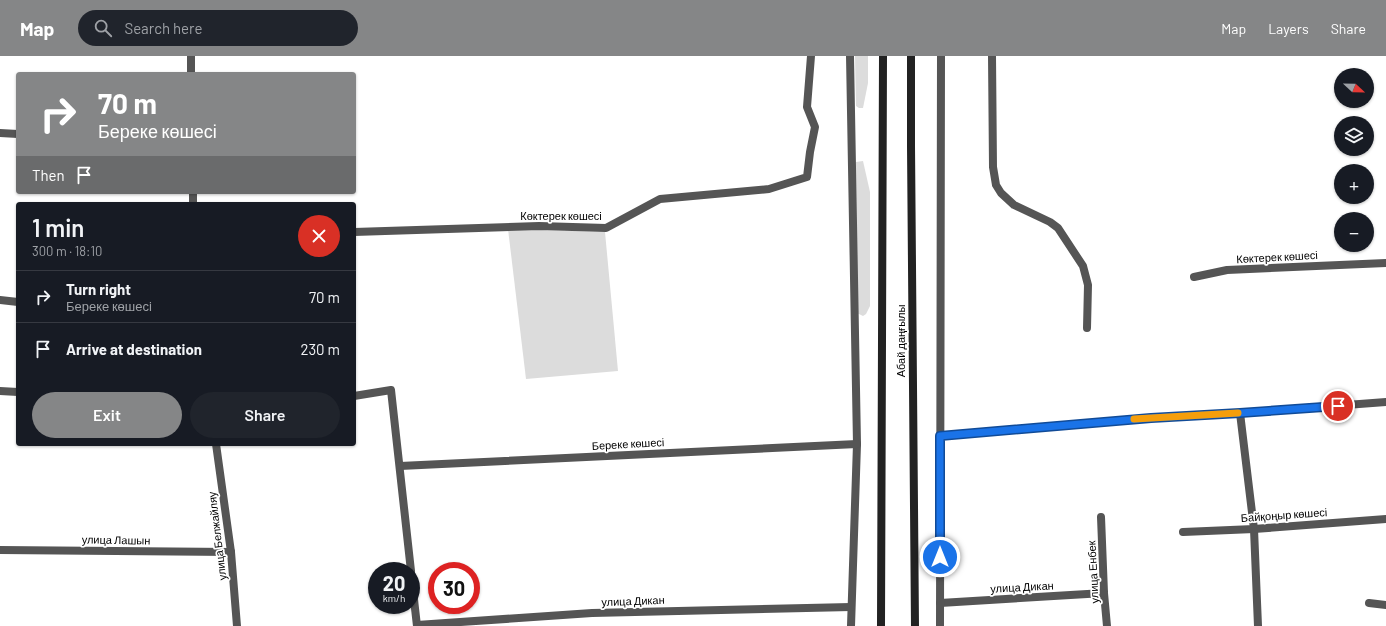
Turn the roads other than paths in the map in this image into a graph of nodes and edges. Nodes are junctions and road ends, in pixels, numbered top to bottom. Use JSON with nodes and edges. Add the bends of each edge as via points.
{"nodes":[{"id":1,"x":190,"y":56,"type":"edge"},
{"id":2,"x":811,"y":56,"type":"edge"},
{"id":3,"x":850,"y":56,"type":"edge"},
{"id":4,"x":882,"y":56,"type":"edge"},
{"id":5,"x":911,"y":56,"type":"edge"},
{"id":6,"x":941,"y":56,"type":"edge"},
{"id":7,"x":992,"y":56,"type":"edge"},
{"id":8,"x":191,"y":72,"type":"edge"},
{"id":9,"x":0,"y":133,"type":"edge"},
{"id":10,"x":16,"y":134,"type":"edge"},
{"id":11,"x":356,"y":232,"type":"edge"},
{"id":12,"x":1386,"y":263,"type":"edge"},
{"id":13,"x":1194,"y":278,"type":"dead end"},
{"id":14,"x":0,"y":300,"type":"edge"},
{"id":15,"x":16,"y":302,"type":"edge"},
{"id":16,"x":1087,"y":328,"type":"dead end"},
{"id":17,"x":0,"y":391,"type":"edge"},
{"id":18,"x":16,"y":392,"type":"edge"},
{"id":19,"x":356,"y":396,"type":"edge"},
{"id":20,"x":1386,"y":402,"type":"edge"},
{"id":21,"x":1240,"y":413,"type":"junction"},
{"id":22,"x":940,"y":436,"type":"junction"},
{"id":23,"x":857,"y":444,"type":"junction"},
{"id":24,"x":216,"y":446,"type":"edge"},
{"id":25,"x":400,"y":466,"type":"junction"},
{"id":26,"x":1101,"y":517,"type":"dead end"},
{"id":27,"x":1386,"y":518,"type":"edge"},
{"id":28,"x":1254,"y":529,"type":"junction"},
{"id":29,"x":1183,"y":532,"type":"dead end"},
{"id":30,"x":0,"y":550,"type":"edge"},
{"id":31,"x":231,"y":552,"type":"junction"},
{"id":32,"x":410,"y":562,"type":"edge"},
{"id":33,"x":1104,"y":593,"type":"junction"},
{"id":34,"x":940,"y":603,"type":"junction"},
{"id":35,"x":1369,"y":603,"type":"dead end"},
{"id":36,"x":1386,"y":605,"type":"edge"},
{"id":37,"x":851,"y":606,"type":"junction"},
{"id":38,"x":416,"y":614,"type":"edge"},
{"id":39,"x":237,"y":626,"type":"edge"},
{"id":40,"x":417,"y":626,"type":"edge"},
{"id":41,"x":851,"y":626,"type":"edge"},
{"id":42,"x":881,"y":626,"type":"edge"},
{"id":43,"x":914,"y":626,"type":"edge"},
{"id":44,"x":940,"y":626,"type":"edge"},
{"id":45,"x":1107,"y":626,"type":"edge"},
{"id":46,"x":1258,"y":626,"type":"edge"}],
"edges":[{"from":1,"to":8,"type":"street"},
{"from":2,"to":11,"type":"street","name":"Көктерек көшесі","via":[[807,108],[815,127],[807,177],[769,189],[660,199],[606,228],[539,226]]},
{"from":3,"to":23,"type":"street"},
{"from":4,"to":42,"type":"main road"},
{"from":5,"to":43,"type":"main road","name":"Абай даңғылы"},
{"from":6,"to":22,"type":"street"},
{"from":7,"to":16,"type":"street","via":[[993,167],[996,185],[1014,205],[1050,222],[1064,236],[1083,266],[1088,285]]},
{"from":9,"to":10,"type":"street"},
{"from":12,"to":13,"type":"street","name":"Көктерек көшесі","via":[[1227,270]]},
{"from":14,"to":15,"type":"street"},
{"from":17,"to":18,"type":"street"},
{"from":19,"to":25,"type":"street","name":"улица Дикан","via":[[391,390]]},
{"from":20,"to":21,"type":"street"},
{"from":21,"to":22,"type":"street"},
{"from":21,"to":28,"type":"street"},
{"from":22,"to":34,"type":"street"},
{"from":23,"to":25,"type":"street","name":"Береке көшесі"},
{"from":23,"to":37,"type":"street"},
{"from":24,"to":31,"type":"street","name":"улица Белжайляу"},
{"from":25,"to":32,"type":"street","name":"улица Дикан"},
{"from":26,"to":33,"type":"street","name":"улица Енбек"},
{"from":27,"to":28,"type":"street","name":"Байқоңыр көшесі"},
{"from":28,"to":29,"type":"street","name":"Байқоңыр көшесі"},
{"from":28,"to":46,"type":"street"},
{"from":30,"to":31,"type":"street","name":"улица Лашын"},
{"from":31,"to":39,"type":"street","name":"улица Белжайляу"},
{"from":33,"to":34,"type":"street","name":"улица Дикан"},
{"from":33,"to":45,"type":"street","name":"улица Енбек"},
{"from":34,"to":44,"type":"street"},
{"from":35,"to":36,"type":"street"},
{"from":37,"to":40,"type":"street","name":"улица Дикан","via":[[592,613]]},
{"from":37,"to":41,"type":"street"},
{"from":38,"to":40,"type":"street","name":"улица Дикан"}]}
